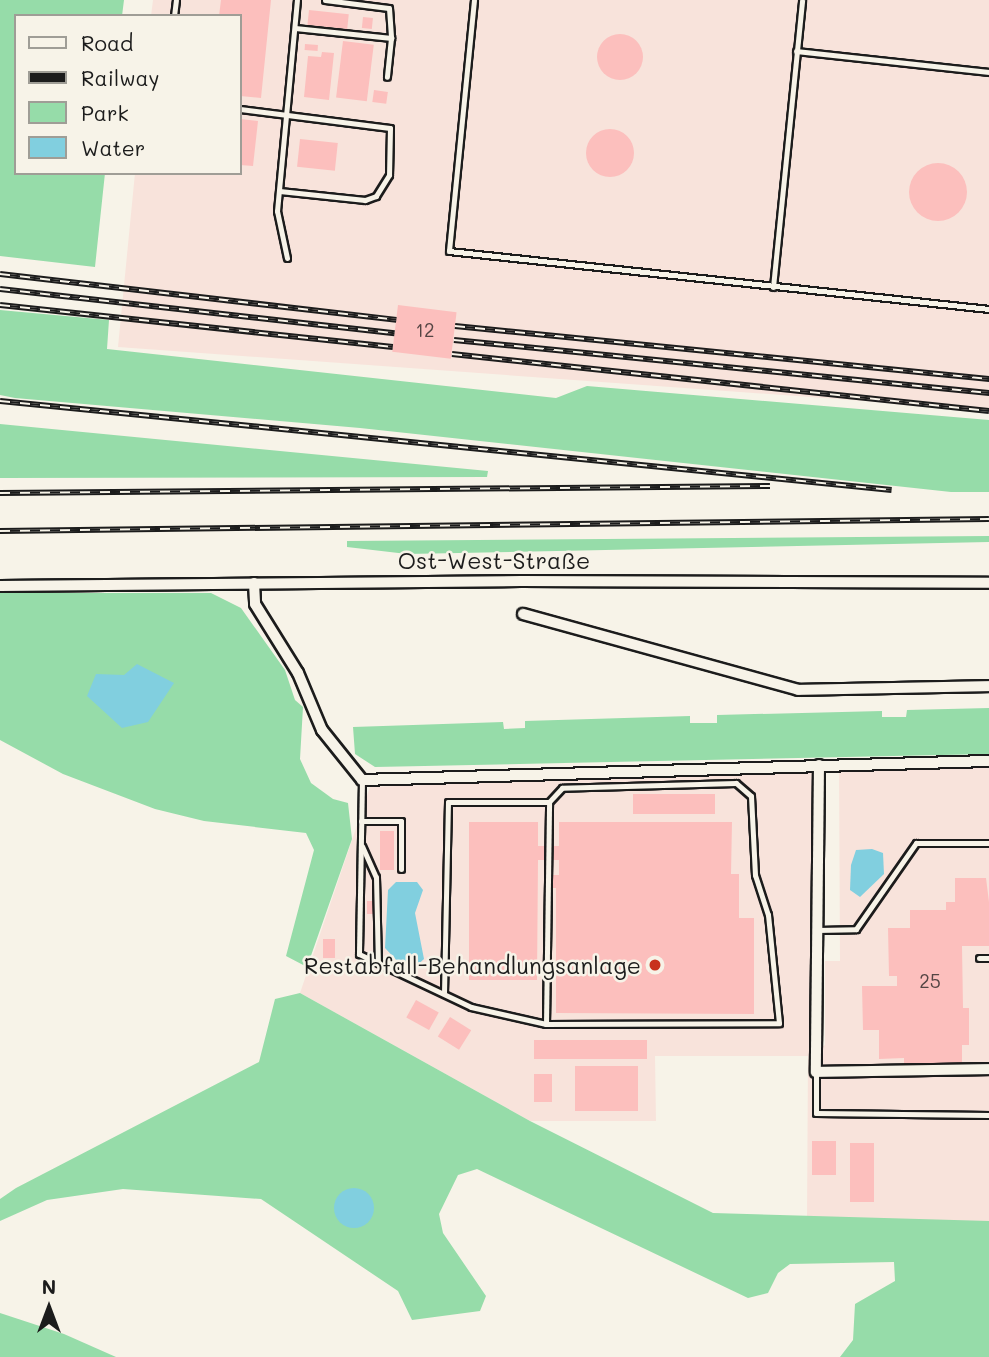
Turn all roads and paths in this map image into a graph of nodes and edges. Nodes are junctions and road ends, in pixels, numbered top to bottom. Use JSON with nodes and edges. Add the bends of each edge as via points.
{"nodes":[{"id":1,"x":298,"y":0,"type":"edge"},
{"id":2,"x":325,"y":0,"type":"edge"},
{"id":3,"x":474,"y":0,"type":"edge"},
{"id":4,"x":802,"y":0,"type":"edge"},
{"id":5,"x":295,"y":28,"type":"junction"},
{"id":6,"x":391,"y":37,"type":"junction"},
{"id":7,"x":796,"y":51,"type":"junction"},
{"id":8,"x":989,"y":72,"type":"edge"},
{"id":9,"x":387,"y":77,"type":"dead end"},
{"id":10,"x":242,"y":109,"type":"edge"},
{"id":11,"x":286,"y":114,"type":"junction"},
{"id":12,"x":279,"y":191,"type":"junction"},
{"id":13,"x":287,"y":258,"type":"dead end"},
{"id":14,"x":773,"y":287,"type":"junction"},
{"id":15,"x":989,"y":309,"type":"edge"},
{"id":16,"x":254,"y":583,"type":"junction"},
{"id":17,"x":989,"y":583,"type":"edge"},
{"id":18,"x":0,"y":586,"type":"edge"},
{"id":19,"x":523,"y":614,"type":"dead end"},
{"id":20,"x":989,"y":686,"type":"edge"},
{"id":21,"x":989,"y":761,"type":"edge"},
{"id":22,"x":819,"y":765,"type":"junction"},
{"id":23,"x":362,"y":780,"type":"junction"},
{"id":24,"x":549,"y":802,"type":"junction"},
{"id":25,"x":361,"y":821,"type":"junction"},
{"id":26,"x":989,"y":843,"type":"edge"},
{"id":27,"x":361,"y":845,"type":"junction"},
{"id":28,"x":401,"y":869,"type":"dead end"},
{"id":29,"x":817,"y":930,"type":"junction"},
{"id":30,"x":979,"y":958,"type":"dead end"},
{"id":31,"x":989,"y":958,"type":"edge"},
{"id":32,"x":378,"y":962,"type":"junction"},
{"id":33,"x":444,"y":993,"type":"junction"},
{"id":34,"x":546,"y":1024,"type":"junction"},
{"id":35,"x":989,"y":1069,"type":"edge"},
{"id":36,"x":816,"y":1072,"type":"junction"},
{"id":37,"x":989,"y":1115,"type":"edge"}],
"edges":[{"from":1,"to":5,"type":"lane"},
{"from":2,"to":6,"type":"lane","via":[[388,8]]},
{"from":3,"to":14,"type":"lane","via":[[449,251]]},
{"from":4,"to":7,"type":"lane"},
{"from":5,"to":6,"type":"lane"},
{"from":5,"to":11,"type":"lane"},
{"from":6,"to":9,"type":"lane"},
{"from":7,"to":8,"type":"lane"},
{"from":7,"to":14,"type":"lane"},
{"from":10,"to":11,"type":"lane"},
{"from":11,"to":12,"type":"lane"},
{"from":11,"to":12,"type":"lane","via":[[390,128],[389,175],[376,195],[365,200]]},
{"from":12,"to":13,"type":"lane","via":[[277,211]]},
{"from":14,"to":15,"type":"lane"},
{"from":16,"to":17,"type":"street","name":"Ost-West-Straße"},
{"from":16,"to":18,"type":"street","name":"Ost-West-Straße"},
{"from":16,"to":23,"type":"street","via":[[255,604],[298,673],[322,730]]},
{"from":19,"to":20,"type":"street","via":[[798,690]]},
{"from":21,"to":22,"type":"street"},
{"from":22,"to":23,"type":"street"},
{"from":22,"to":29,"type":"street"},
{"from":23,"to":25,"type":"lane"},
{"from":24,"to":33,"type":"lane","via":[[448,802]]},
{"from":24,"to":34,"type":"lane"},
{"from":24,"to":34,"type":"lane","via":[[562,788],[723,783],[736,783],[751,796],[755,875],[768,915],[779,1023]]},
{"from":25,"to":27,"type":"lane"},
{"from":25,"to":28,"type":"lane","via":[[401,821]]},
{"from":26,"to":29,"type":"lane","via":[[916,844],[856,929]]},
{"from":27,"to":32,"type":"lane","via":[[376,877]]},
{"from":27,"to":32,"type":"lane","via":[[359,954]]},
{"from":29,"to":36,"type":"street"},
{"from":30,"to":31,"type":"lane"},
{"from":32,"to":33,"type":"lane"},
{"from":33,"to":34,"type":"lane","via":[[471,1007]]},
{"from":35,"to":36,"type":"street"},
{"from":36,"to":37,"type":"lane","via":[[816,1113]]}]}
